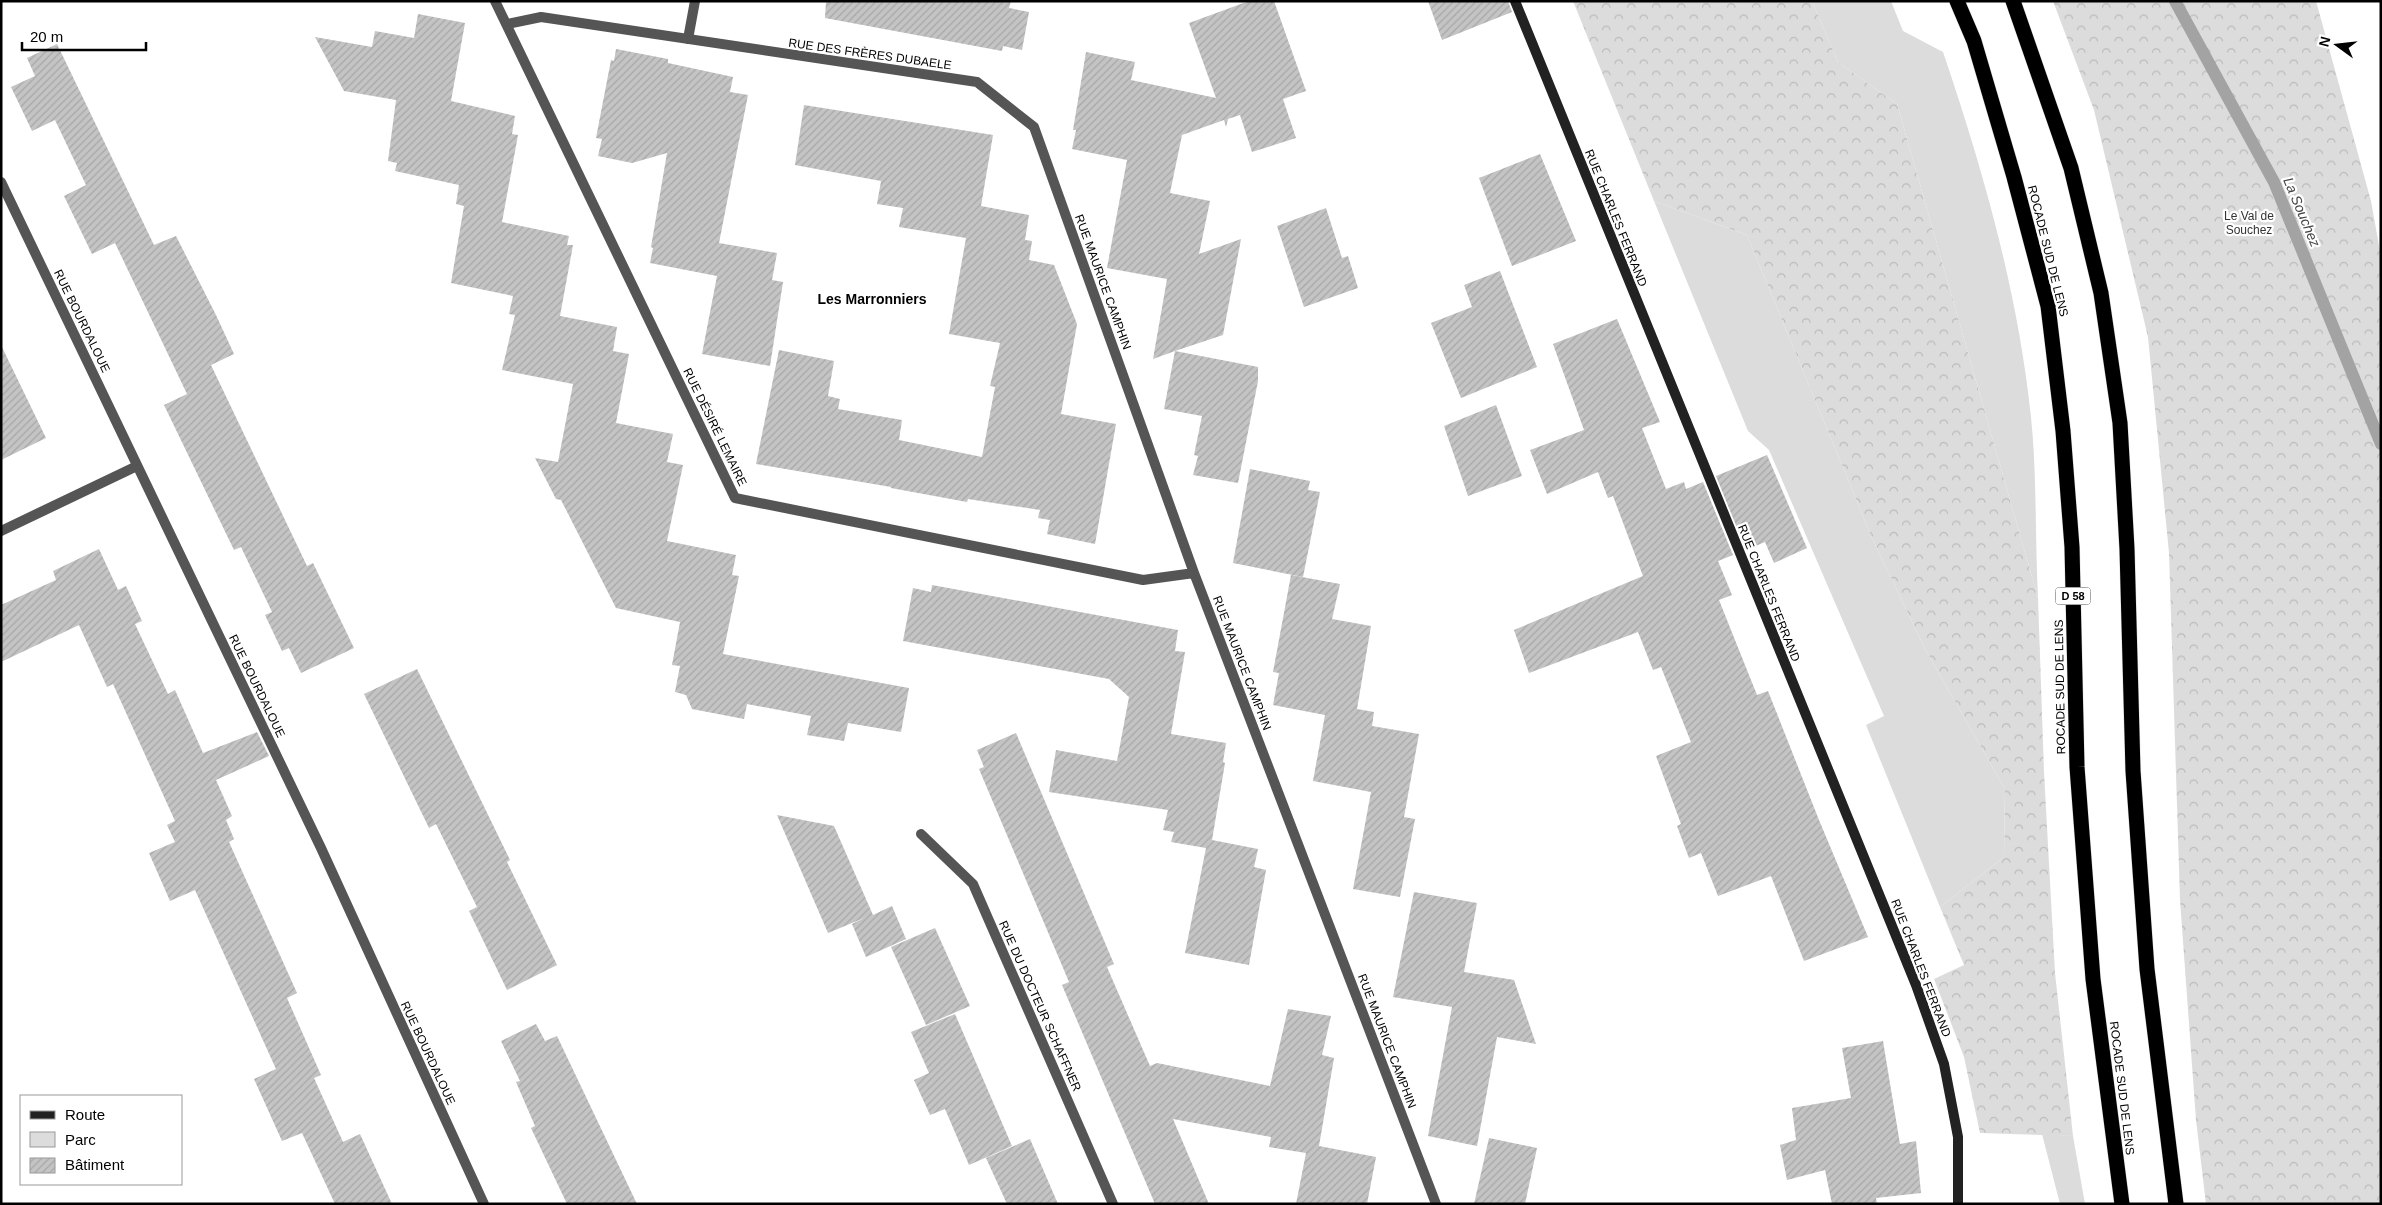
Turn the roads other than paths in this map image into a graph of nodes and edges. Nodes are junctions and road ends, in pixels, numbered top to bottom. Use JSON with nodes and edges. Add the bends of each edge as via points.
{"nodes":[{"id":1,"x":495,"y":1,"type":"edge"},
{"id":2,"x":695,"y":1,"type":"edge"},
{"id":3,"x":1515,"y":1,"type":"edge"},
{"id":4,"x":1956,"y":1,"type":"edge"},
{"id":5,"x":2013,"y":1,"type":"edge"},
{"id":6,"x":507,"y":24,"type":"junction"},
{"id":7,"x":688,"y":39,"type":"junction"},
{"id":8,"x":1034,"y":127,"type":"joint"},
{"id":9,"x":1,"y":182,"type":"edge"},
{"id":10,"x":137,"y":466,"type":"junction"},
{"id":11,"x":1,"y":531,"type":"edge"},
{"id":12,"x":1194,"y":573,"type":"junction"},
{"id":13,"x":921,"y":834,"type":"dead end"},
{"id":14,"x":484,"y":1204,"type":"edge"},
{"id":15,"x":1113,"y":1204,"type":"edge"},
{"id":16,"x":1436,"y":1204,"type":"edge"},
{"id":17,"x":1958,"y":1204,"type":"edge"},
{"id":18,"x":2122,"y":1204,"type":"edge"},
{"id":19,"x":2176,"y":1204,"type":"edge"}],
"edges":[{"from":1,"to":6,"type":"street","name":"RUE DÉSIRÉ LEMAIRE"},
{"from":2,"to":7,"type":"street"},
{"from":3,"to":17,"type":"street","name":"RUE CHARLES FERRAND","via":[[1916,985],[1944,1064],[1958,1137]]},
{"from":4,"to":18,"type":"highway","name":"ROCADE SUD DE LENS","number":"D 58","via":[[1974,41],[2048,306],[2063,431],[2071,538],[2077,768],[2093,979]]},
{"from":5,"to":19,"type":"highway","via":[[2071,168],[2101,293],[2120,423],[2128,549],[2133,770],[2147,969]]},
{"from":6,"to":7,"type":"street","name":"RUE DES FRÈRES DUBAELE","via":[[541,17]]},
{"from":6,"to":12,"type":"street","name":"RUE DÉSIRÉ LEMAIRE","via":[[735,498],[1143,580]]},
{"from":7,"to":8,"type":"street","name":"RUE DES FRÈRES DUBAELE","via":[[977,82]]},
{"from":8,"to":12,"type":"street","name":"RUE MAURICE CAMPHIN"},
{"from":9,"to":10,"type":"street","name":"RUE BOURDALOUE"},
{"from":10,"to":11,"type":"street"},
{"from":10,"to":14,"type":"street","name":"RUE BOURDALOUE","via":[[321,848]]},
{"from":12,"to":16,"type":"street","name":"RUE MAURICE CAMPHIN"},
{"from":13,"to":15,"type":"street","name":"RUE DU DOCTEUR SCHAFFNER","via":[[973,884]]}]}
